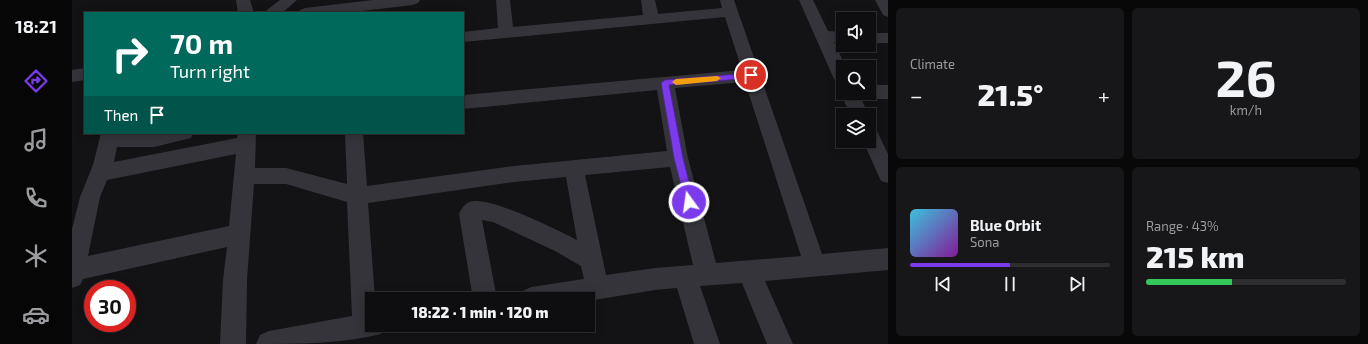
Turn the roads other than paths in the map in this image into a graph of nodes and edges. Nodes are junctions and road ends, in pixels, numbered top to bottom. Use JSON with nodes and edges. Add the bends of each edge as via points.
{"nodes":[{"id":1,"x":290,"y":0,"type":"edge"},
{"id":2,"x":413,"y":0,"type":"edge"},
{"id":3,"x":503,"y":0,"type":"edge"},
{"id":4,"x":648,"y":0,"type":"edge"},
{"id":5,"x":806,"y":0,"type":"edge"},
{"id":6,"x":882,"y":0,"type":"edge"},
{"id":7,"x":729,"y":6,"type":"edge"},
{"id":8,"x":273,"y":12,"type":"edge"},
{"id":9,"x":313,"y":12,"type":"edge"},
{"id":10,"x":888,"y":12,"type":"edge"},
{"id":11,"x":651,"y":19,"type":"junction"},
{"id":12,"x":506,"y":33,"type":"junction"},
{"id":13,"x":464,"y":36,"type":"edge"},
{"id":14,"x":823,"y":36,"type":"junction"},
{"id":15,"x":836,"y":37,"type":"edge"},
{"id":16,"x":876,"y":38,"type":"edge"},
{"id":17,"x":888,"y":38,"type":"edge"},
{"id":18,"x":836,"y":64,"type":"edge"},
{"id":19,"x":84,"y":74,"type":"edge"},
{"id":20,"x":751,"y":75,"type":"junction"},
{"id":21,"x":72,"y":76,"type":"edge"},
{"id":22,"x":665,"y":83,"type":"junction"},
{"id":23,"x":876,"y":92,"type":"edge"},
{"id":24,"x":888,"y":92,"type":"edge"},
{"id":25,"x":464,"y":102,"type":"edge"},
{"id":26,"x":179,"y":134,"type":"edge"},
{"id":27,"x":354,"y":134,"type":"edge"},
{"id":28,"x":109,"y":136,"type":"edge"},
{"id":29,"x":246,"y":138,"type":"edge"},
{"id":30,"x":876,"y":148,"type":"edge"},
{"id":31,"x":678,"y":158,"type":"junction"},
{"id":32,"x":574,"y":168,"type":"junction"},
{"id":33,"x":886,"y":168,"type":"edge"},
{"id":34,"x":100,"y":173,"type":"junction"},
{"id":35,"x":245,"y":176,"type":"junction"},
{"id":36,"x":358,"y":196,"type":"junction"},
{"id":37,"x":240,"y":234,"type":"junction"},
{"id":38,"x":888,"y":259,"type":"edge"},
{"id":39,"x":592,"y":260,"type":"junction"},
{"id":40,"x":815,"y":265,"type":"junction"},
{"id":41,"x":749,"y":271,"type":"junction"},
{"id":42,"x":73,"y":274,"type":"edge"},
{"id":43,"x":696,"y":275,"type":"junction"},
{"id":44,"x":597,"y":288,"type":"junction"},
{"id":45,"x":366,"y":292,"type":"edge"},
{"id":46,"x":483,"y":292,"type":"edge"},
{"id":47,"x":573,"y":292,"type":"edge"},
{"id":48,"x":365,"y":326,"type":"edge"},
{"id":49,"x":233,"y":344,"type":"edge"},
{"id":50,"x":269,"y":344,"type":"edge"},
{"id":51,"x":706,"y":344,"type":"edge"},
{"id":52,"x":780,"y":344,"type":"edge"}],
"edges":[{"from":1,"to":8,"type":"street"},
{"from":2,"to":9,"type":"street"},
{"from":3,"to":12,"type":"street"},
{"from":4,"to":11,"type":"street"},
{"from":5,"to":14,"type":"street"},
{"from":6,"to":10,"type":"street"},
{"from":7,"to":11,"type":"street"},
{"from":7,"to":20,"type":"street"},
{"from":11,"to":12,"type":"street"},
{"from":12,"to":13,"type":"street"},
{"from":14,"to":15,"type":"street"},
{"from":14,"to":18,"type":"street"},
{"from":16,"to":17,"type":"street"},
{"from":19,"to":21,"type":"street"},
{"from":20,"to":22,"type":"street"},
{"from":20,"to":40,"type":"street"},
{"from":22,"to":25,"type":"street"},
{"from":22,"to":31,"type":"street"},
{"from":23,"to":24,"type":"street"},
{"from":26,"to":28,"type":"street","via":[[154,139]]},
{"from":27,"to":36,"type":"street"},
{"from":28,"to":34,"type":"street"},
{"from":29,"to":34,"type":"street"},
{"from":29,"to":35,"type":"street"},
{"from":30,"to":33,"type":"street"},
{"from":31,"to":32,"type":"street"},
{"from":31,"to":43,"type":"street"},
{"from":32,"to":36,"type":"street"},
{"from":32,"to":39,"type":"street"},
{"from":34,"to":42,"type":"street","via":[[90,197]]},
{"from":35,"to":36,"type":"street","via":[[286,176]]},
{"from":35,"to":37,"type":"street"},
{"from":36,"to":45,"type":"street"},
{"from":37,"to":42,"type":"street"},
{"from":37,"to":49,"type":"street","via":[[235,280]]},
{"from":38,"to":40,"type":"street"},
{"from":39,"to":44,"type":"street"},
{"from":39,"to":46,"type":"street","via":[[495,213],[475,210],[470,214]]},
{"from":40,"to":41,"type":"street"},
{"from":41,"to":43,"type":"street"},
{"from":41,"to":52,"type":"street"},
{"from":43,"to":44,"type":"street"},
{"from":43,"to":51,"type":"street"},
{"from":44,"to":47,"type":"street"},
{"from":48,"to":50,"type":"street"}]}
